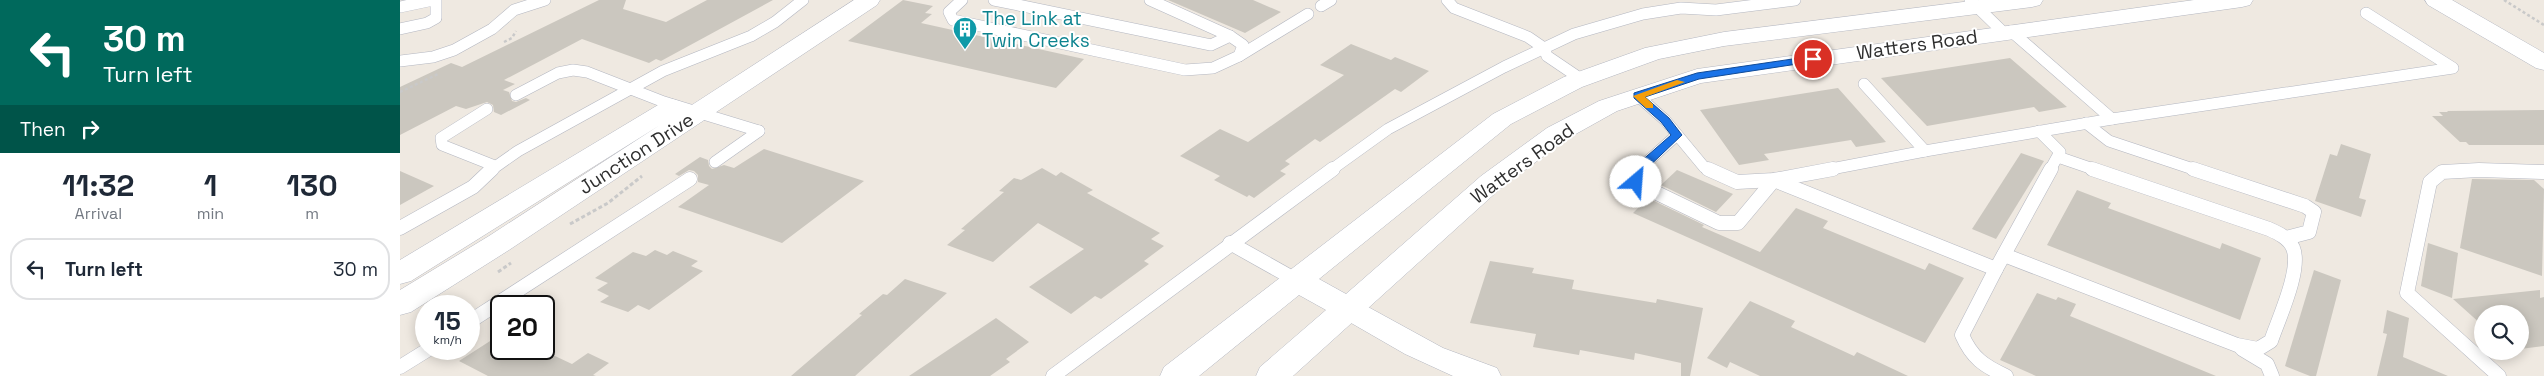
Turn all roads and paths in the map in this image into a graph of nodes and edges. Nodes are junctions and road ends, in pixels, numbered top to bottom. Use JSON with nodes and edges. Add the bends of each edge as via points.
{"nodes":[{"id":1,"x":434,"y":0,"type":"edge"},
{"id":2,"x":546,"y":0,"type":"edge"},
{"id":3,"x":803,"y":0,"type":"edge"},
{"id":4,"x":839,"y":0,"type":"edge"},
{"id":5,"x":869,"y":0,"type":"edge"},
{"id":6,"x":962,"y":0,"type":"edge"},
{"id":7,"x":994,"y":0,"type":"edge"},
{"id":8,"x":1150,"y":0,"type":"edge"},
{"id":9,"x":1332,"y":0,"type":"edge"},
{"id":10,"x":1447,"y":0,"type":"edge"},
{"id":11,"x":1795,"y":0,"type":"edge"},
{"id":12,"x":2032,"y":0,"type":"edge"},
{"id":13,"x":2242,"y":0,"type":"edge"},
{"id":14,"x":2436,"y":0,"type":"edge"},
{"id":15,"x":2471,"y":0,"type":"edge"},
{"id":16,"x":2504,"y":0,"type":"edge"},
{"id":17,"x":1973,"y":4,"type":"edge"},
{"id":18,"x":1321,"y":6,"type":"dead end"},
{"id":19,"x":400,"y":7,"type":"edge"},
{"id":20,"x":2366,"y":13,"type":"dead end"},
{"id":21,"x":1308,"y":14,"type":"dead end"},
{"id":22,"x":2544,"y":25,"type":"edge"},
{"id":23,"x":400,"y":30,"type":"edge"},
{"id":24,"x":2007,"y":31,"type":"junction"},
{"id":25,"x":1230,"y":36,"type":"junction"},
{"id":26,"x":2544,"y":41,"type":"edge"},
{"id":27,"x":1544,"y":48,"type":"junction"},
{"id":28,"x":1240,"y":56,"type":"junction"},
{"id":29,"x":400,"y":61,"type":"edge"},
{"id":30,"x":2544,"y":63,"type":"edge"},
{"id":31,"x":1581,"y":79,"type":"junction"},
{"id":32,"x":1864,"y":84,"type":"dead end"},
{"id":33,"x":630,"y":89,"type":"junction"},
{"id":34,"x":516,"y":95,"type":"dead end"},
{"id":35,"x":1638,"y":96,"type":"junction"},
{"id":36,"x":687,"y":109,"type":"junction"},
{"id":37,"x":488,"y":110,"type":"dead end"},
{"id":38,"x":2112,"y":118,"type":"junction"},
{"id":39,"x":2086,"y":123,"type":"junction"},
{"id":40,"x":2039,"y":131,"type":"junction"},
{"id":41,"x":1677,"y":135,"type":"junction"},
{"id":42,"x":1925,"y":151,"type":"junction"},
{"id":43,"x":2058,"y":157,"type":"junction"},
{"id":44,"x":715,"y":162,"type":"dead end"},
{"id":45,"x":496,"y":166,"type":"junction"},
{"id":46,"x":2544,"y":172,"type":"edge"},
{"id":47,"x":690,"y":179,"type":"dead end"},
{"id":48,"x":1774,"y":180,"type":"junction"},
{"id":49,"x":400,"y":228,"type":"edge"},
{"id":50,"x":2286,"y":238,"type":"junction"},
{"id":51,"x":1230,"y":243,"type":"junction"},
{"id":52,"x":2004,"y":255,"type":"junction"},
{"id":53,"x":1996,"y":268,"type":"junction"},
{"id":54,"x":400,"y":274,"type":"edge"},
{"id":55,"x":1296,"y":280,"type":"junction"},
{"id":56,"x":400,"y":304,"type":"edge"},
{"id":57,"x":1349,"y":309,"type":"junction"},
{"id":58,"x":480,"y":315,"type":"edge"},
{"id":59,"x":2237,"y":345,"type":"junction"},
{"id":60,"x":415,"y":357,"type":"edge"},
{"id":61,"x":400,"y":367,"type":"edge"},
{"id":62,"x":1481,"y":375,"type":"edge"},
{"id":63,"x":1053,"y":376,"type":"edge"},
{"id":64,"x":1176,"y":376,"type":"edge"},
{"id":65,"x":1272,"y":376,"type":"edge"},
{"id":66,"x":2006,"y":376,"type":"edge"},
{"id":67,"x":2272,"y":376,"type":"edge"},
{"id":68,"x":2499,"y":376,"type":"edge"}],
"edges":[{"from":1,"to":19,"type":"lane"},
{"from":1,"to":23,"type":"lane","via":[[436,18],[427,24]]},
{"from":2,"to":29,"type":"lane","via":[[514,10],[492,29],[454,50],[413,61]]},
{"from":3,"to":33,"type":"lane","via":[[751,36],[678,64]]},
{"from":4,"to":36,"type":"main road","name":"Junction Drive"},
{"from":5,"to":36,"type":"main road","name":"Junction Drive"},
{"from":6,"to":28,"type":"lane","via":[[949,12],[952,20],[1185,70],[1208,70]]},
{"from":7,"to":25,"type":"lane","via":[[1211,44]]},
{"from":8,"to":25,"type":"lane"},
{"from":9,"to":18,"type":"lane"},
{"from":10,"to":27,"type":"lane","via":[[1454,8],[1528,37]]},
{"from":11,"to":27,"type":"lane","via":[[1716,10],[1681,8],[1643,14],[1574,34]]},
{"from":12,"to":17,"type":"main road","name":"Watters Road"},
{"from":13,"to":24,"type":"main road","name":"Watters Road"},
{"from":14,"to":30,"type":"main road"},
{"from":15,"to":26,"type":"main road"},
{"from":16,"to":22,"type":"path"},
{"from":17,"to":24,"type":"lane"},
{"from":17,"to":31,"type":"main road","name":"Watters Road","via":[[1724,39],[1652,53]]},
{"from":20,"to":38,"type":"lane","via":[[2453,68]]},
{"from":21,"to":28,"type":"lane"},
{"from":24,"to":35,"type":"main road","name":"Watters Road","via":[[1697,76]]},
{"from":24,"to":38,"type":"lane"},
{"from":25,"to":28,"type":"lane","via":[[1243,45]]},
{"from":27,"to":31,"type":"lane","via":[[1547,56]]},
{"from":27,"to":51,"type":"lane","via":[[1388,129]]},
{"from":31,"to":55,"type":"main road","name":"Watters Road","via":[[1502,119]]},
{"from":32,"to":42,"type":"lane"},
{"from":33,"to":34,"type":"lane","via":[[587,72],[573,70],[558,73]]},
{"from":33,"to":36,"type":"lane"},
{"from":33,"to":45,"type":"lane"},
{"from":35,"to":41,"type":"lane"},
{"from":35,"to":57,"type":"main road","name":"Watters Road","via":[[1608,106],[1556,134],[1491,182]]},
{"from":36,"to":44,"type":"lane","via":[[759,130]]},
{"from":36,"to":54,"type":"main road","name":"Junction Drive"},
{"from":36,"to":56,"type":"main road","name":"Junction Drive","via":[[499,244]]},
{"from":37,"to":45,"type":"lane","via":[[440,138],[442,146]]},
{"from":38,"to":39,"type":"lane"},
{"from":39,"to":40,"type":"lane"},
{"from":39,"to":50,"type":"lane","via":[[2109,141],[2305,206],[2314,212],[2309,232]]},
{"from":40,"to":42,"type":"lane"},
{"from":40,"to":43,"type":"lane","via":[[2060,152]]},
{"from":41,"to":48,"type":"lane","via":[[1704,167],[1720,176],[1737,182]]},
{"from":41,"to":48,"type":"lane","via":[[1635,173],[1636,182],[1660,196],[1719,223],[1738,223]]},
{"from":42,"to":48,"type":"lane"},
{"from":43,"to":50,"type":"lane","via":[[2269,229]]},
{"from":43,"to":52,"type":"lane"},
{"from":45,"to":49,"type":"lane","via":[[473,187]]},
{"from":46,"to":68,"type":"lane","via":[[2442,172],[2430,182],[2428,191],[2407,293]]},
{"from":47,"to":58,"type":"lane"},
{"from":48,"to":53,"type":"lane"},
{"from":50,"to":59,"type":"lane","via":[[2294,251],[2294,266],[2271,341],[2258,349]]},
{"from":51,"to":55,"type":"lane"},
{"from":51,"to":63,"type":"lane"},
{"from":52,"to":53,"type":"lane"},
{"from":52,"to":59,"type":"lane"},
{"from":53,"to":66,"type":"lane","via":[[1962,335],[1969,354],[1983,366]]},
{"from":55,"to":57,"type":"main road"},
{"from":55,"to":64,"type":"main road","name":"Watters Road"},
{"from":57,"to":62,"type":"street","via":[[1391,334]]},
{"from":57,"to":65,"type":"main road","name":"Watters Road"},
{"from":59,"to":67,"type":"lane","via":[[2268,364]]},
{"from":60,"to":61,"type":"lane"}]}
